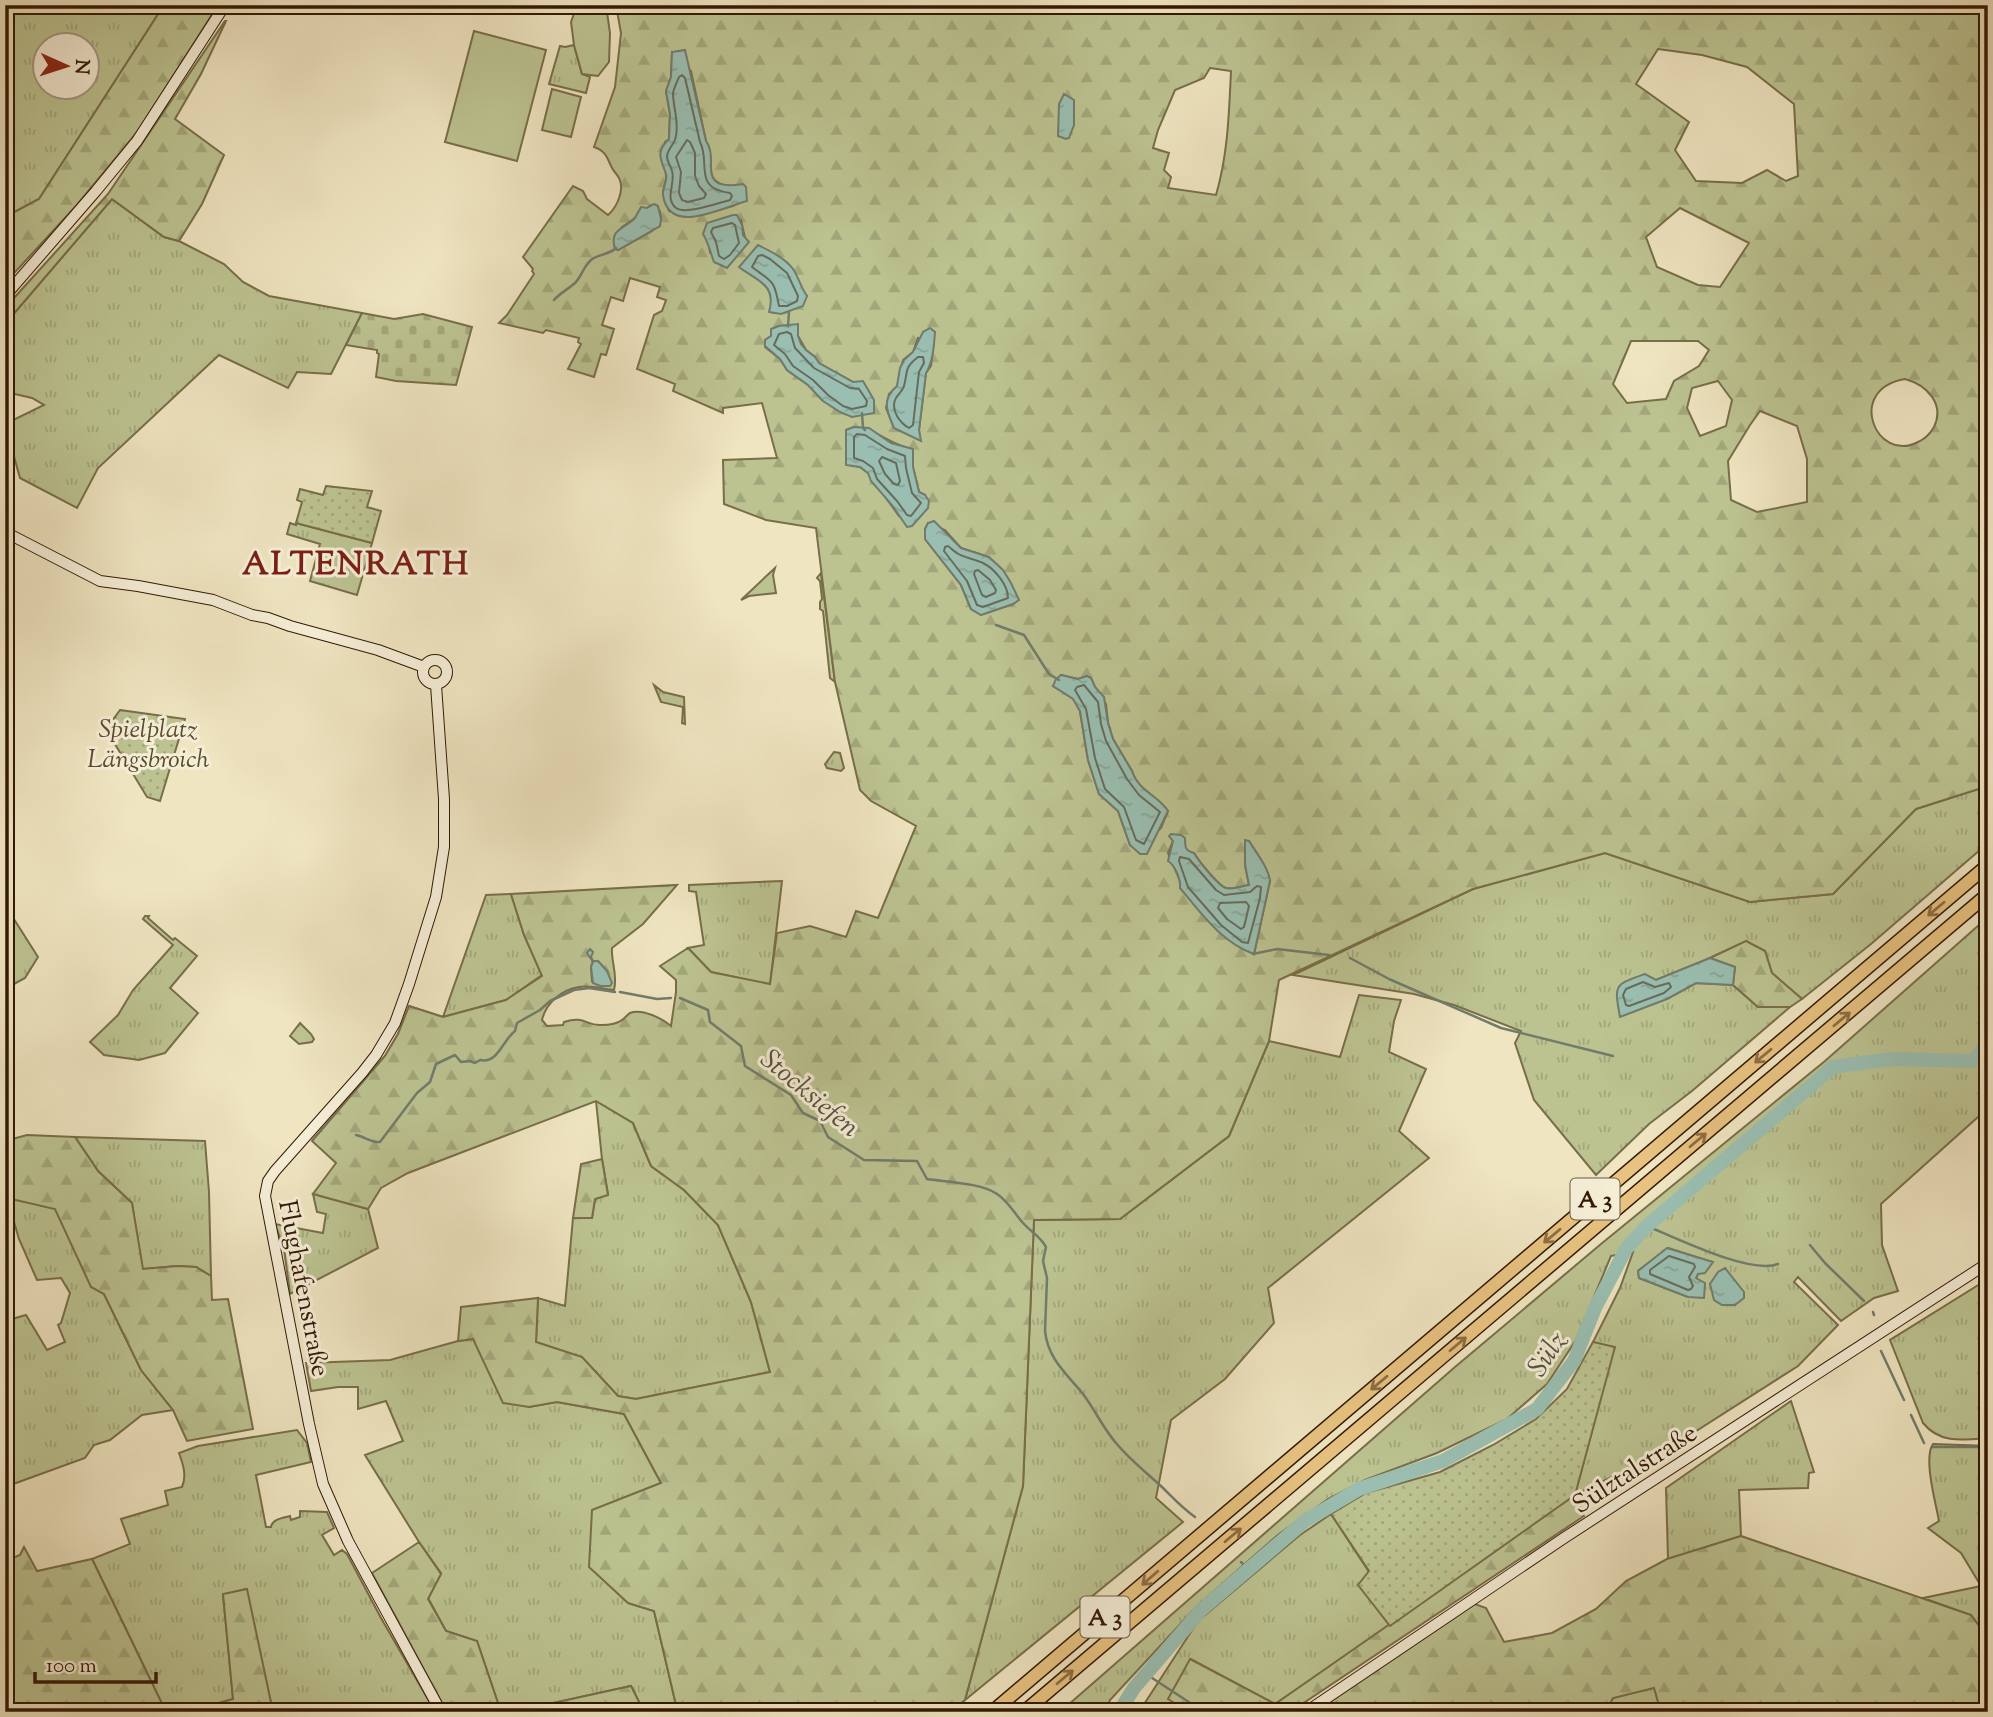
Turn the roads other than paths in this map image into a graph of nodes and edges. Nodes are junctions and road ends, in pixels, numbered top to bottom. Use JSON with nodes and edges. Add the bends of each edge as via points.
{"nodes":[{"id":1,"x":225,"y":5,"type":"edge"},
{"id":2,"x":5,"y":296,"type":"edge"},
{"id":3,"x":5,"y":531,"type":"edge"},
{"id":4,"x":424,"y":667,"type":"junction"},
{"id":5,"x":436,"y":685,"type":"junction"},
{"id":6,"x":1988,"y":865,"type":"edge"},
{"id":7,"x":1988,"y":894,"type":"edge"},
{"id":8,"x":1988,"y":1263,"type":"edge"},
{"id":9,"x":441,"y":1712,"type":"edge"},
{"id":10,"x":992,"y":1712,"type":"edge"},
{"id":11,"x":1024,"y":1712,"type":"edge"},
{"id":12,"x":1306,"y":1712,"type":"edge"}],
"edges":[{"from":1,"to":2,"type":"main road","via":[[137,141]]},
{"from":3,"to":4,"type":"main road","via":[[100,581],[204,598]]},
{"from":4,"to":5,"type":"main road","via":[[427,681]]},
{"from":4,"to":5,"type":"main road","via":[[437,660],[447,667],[446,679]]},
{"from":5,"to":9,"type":"main road","name":"Flughafenstraße","via":[[444,846],[436,897],[395,1023],[362,1073],[275,1171],[265,1196],[323,1484],[348,1541]]},
{"from":6,"to":10,"type":"highway","number":"A 3","one_way":true},
{"from":11,"to":7,"type":"highway","number":"A 3","one_way":true},
{"from":8,"to":12,"type":"main road","name":"Sülztalstraße"}]}
